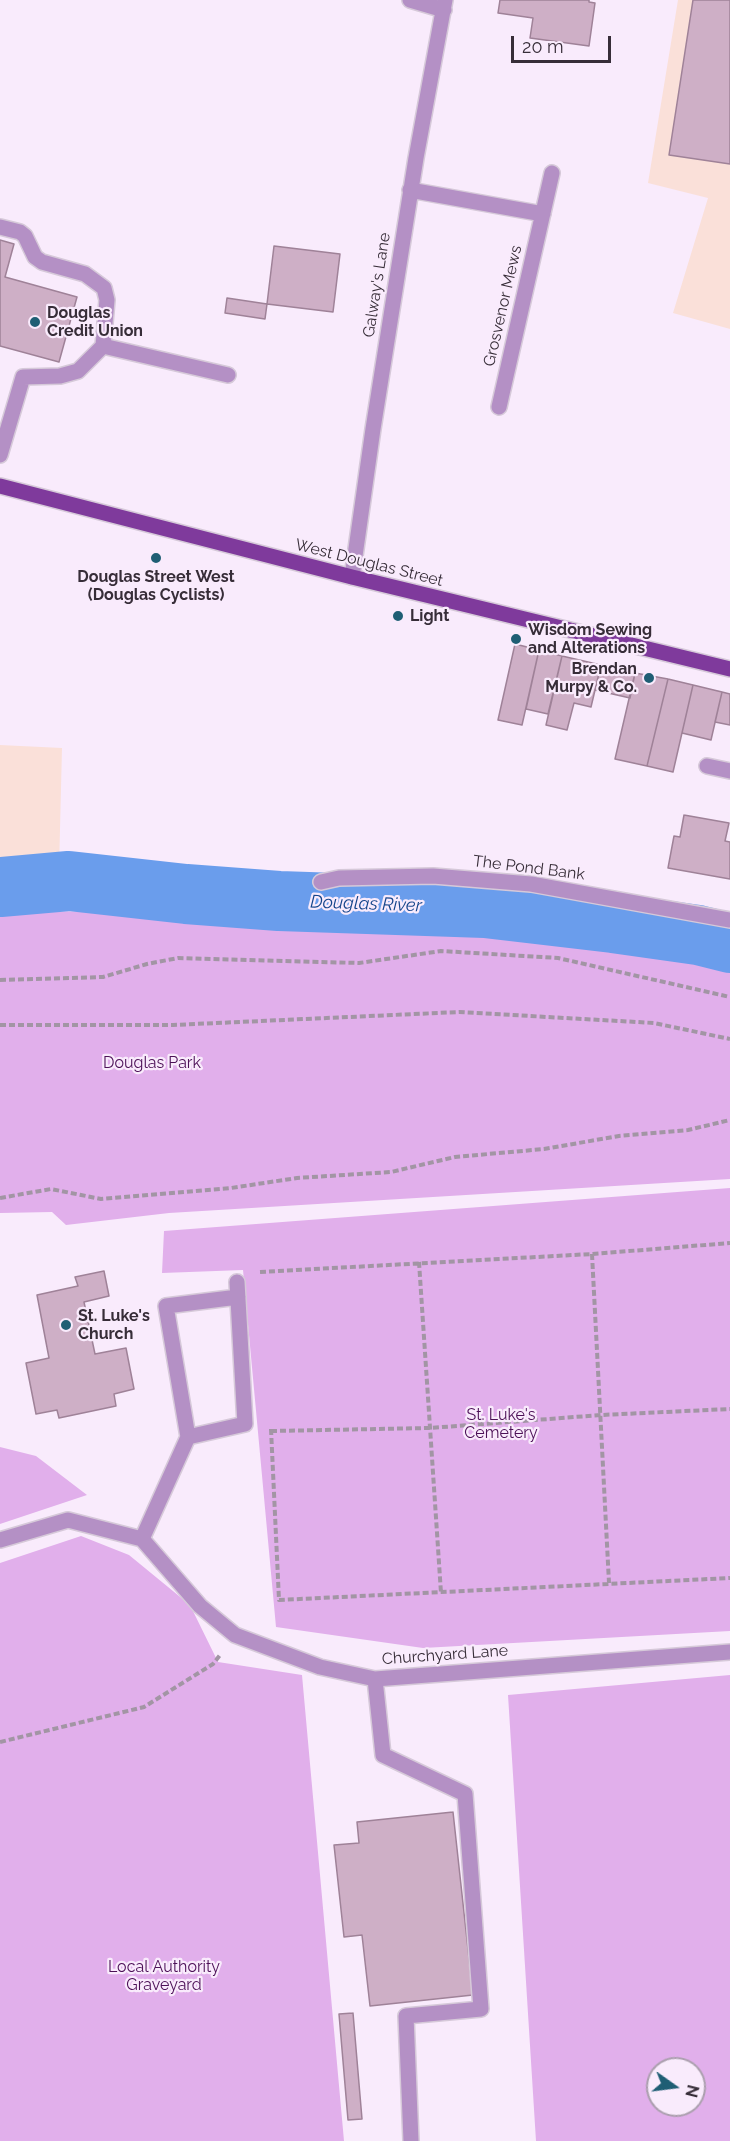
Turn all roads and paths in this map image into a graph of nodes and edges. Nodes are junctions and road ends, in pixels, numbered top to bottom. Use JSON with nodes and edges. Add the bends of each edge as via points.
{"nodes":[{"id":1,"x":410,"y":0,"type":"edge"},
{"id":2,"x":445,"y":5,"type":"edge"},
{"id":3,"x":552,"y":173,"type":"dead end"},
{"id":4,"x":410,"y":190,"type":"junction"},
{"id":5,"x":543,"y":214,"type":"junction"},
{"id":6,"x":0,"y":227,"type":"edge"},
{"id":7,"x":103,"y":346,"type":"junction"},
{"id":8,"x":228,"y":375,"type":"dead end"},
{"id":9,"x":499,"y":407,"type":"dead end"},
{"id":10,"x":0,"y":455,"type":"edge"},
{"id":11,"x":0,"y":486,"type":"edge"},
{"id":12,"x":352,"y":577,"type":"junction"},
{"id":13,"x":730,"y":669,"type":"edge"},
{"id":14,"x":706,"y":766,"type":"dead end"},
{"id":15,"x":730,"y":771,"type":"edge"},
{"id":16,"x":321,"y":882,"type":"dead end"},
{"id":17,"x":730,"y":920,"type":"edge"},
{"id":18,"x":0,"y":980,"type":"edge"},
{"id":19,"x":730,"y":998,"type":"edge"},
{"id":20,"x":0,"y":1025,"type":"edge"},
{"id":21,"x":730,"y":1040,"type":"edge"},
{"id":22,"x":730,"y":1120,"type":"edge"},
{"id":23,"x":0,"y":1198,"type":"edge"},
{"id":24,"x":730,"y":1243,"type":"edge"},
{"id":25,"x":592,"y":1254,"type":"junction"},
{"id":26,"x":419,"y":1262,"type":"junction"},
{"id":27,"x":264,"y":1281,"type":"dead end"},
{"id":28,"x":730,"y":1409,"type":"edge"},
{"id":29,"x":601,"y":1415,"type":"junction"},
{"id":30,"x":270,"y":1419,"type":"dead end"},
{"id":31,"x":430,"y":1428,"type":"junction"},
{"id":32,"x":271,"y":1431,"type":"junction"},
{"id":33,"x":188,"y":1437,"type":"junction"},
{"id":34,"x":142,"y":1539,"type":"junction"},
{"id":35,"x":0,"y":1540,"type":"edge"},
{"id":36,"x":730,"y":1578,"type":"edge"},
{"id":37,"x":609,"y":1583,"type":"junction"},
{"id":38,"x":441,"y":1593,"type":"junction"},
{"id":39,"x":235,"y":1635,"type":"junction"},
{"id":40,"x":730,"y":1652,"type":"edge"},
{"id":41,"x":375,"y":1679,"type":"junction"},
{"id":42,"x":0,"y":1742,"type":"edge"},
{"id":43,"x":411,"y":2141,"type":"edge"}],
"edges":[{"from":1,"to":2,"type":"street"},
{"from":2,"to":4,"type":"street","name":"Galway's Lane"},
{"from":3,"to":5,"type":"street","name":"Grosvenor Mews"},
{"from":4,"to":5,"type":"street"},
{"from":4,"to":12,"type":"street","name":"Galway's Lane"},
{"from":5,"to":9,"type":"street","name":"Grosvenor Mews"},
{"from":6,"to":7,"type":"street","via":[[25,236],[35,257],[42,262],[85,273],[104,288],[107,300]]},
{"from":7,"to":8,"type":"street"},
{"from":7,"to":10,"type":"street","via":[[78,371],[60,376],[22,377]]},
{"from":11,"to":12,"type":"main road","name":"West Douglas Street"},
{"from":12,"to":13,"type":"main road","name":"West Douglas Street"},
{"from":14,"to":15,"type":"street"},
{"from":16,"to":17,"type":"street","name":"The Pond Bank","via":[[433,876],[531,884]]},
{"from":18,"to":19,"type":"path","via":[[103,977],[178,958],[359,963],[441,951],[558,958]]},
{"from":20,"to":21,"type":"path","via":[[173,1025],[459,1012],[654,1023]]},
{"from":22,"to":23,"type":"path","via":[[688,1130],[619,1136],[544,1149],[455,1156],[391,1172],[101,1199],[51,1189]]},
{"from":24,"to":25,"type":"path"},
{"from":25,"to":26,"type":"path"},
{"from":25,"to":29,"type":"path"},
{"from":26,"to":27,"type":"path","via":[[263,1270]]},
{"from":26,"to":31,"type":"path"},
{"from":28,"to":29,"type":"path"},
{"from":29,"to":31,"type":"path"},
{"from":29,"to":37,"type":"path"},
{"from":30,"to":32,"type":"path"},
{"from":31,"to":32,"type":"path"},
{"from":31,"to":38,"type":"path"},
{"from":32,"to":38,"type":"path","via":[[279,1600]]},
{"from":33,"to":33,"type":"street","via":[[245,1424],[238,1289],[166,1306]]},
{"from":33,"to":34,"type":"street"},
{"from":34,"to":35,"type":"street","via":[[68,1520]]},
{"from":34,"to":39,"type":"street","name":"Churchyard Lane","via":[[200,1606]]},
{"from":36,"to":37,"type":"path"},
{"from":37,"to":38,"type":"path"},
{"from":39,"to":41,"type":"street","name":"Churchyard Lane","via":[[320,1667]]},
{"from":39,"to":42,"type":"path","via":[[213,1664],[144,1707]]},
{"from":40,"to":41,"type":"street","name":"Churchyard Lane"},
{"from":41,"to":43,"type":"street","via":[[383,1755],[465,1794],[481,2009],[406,2016]]}]}
